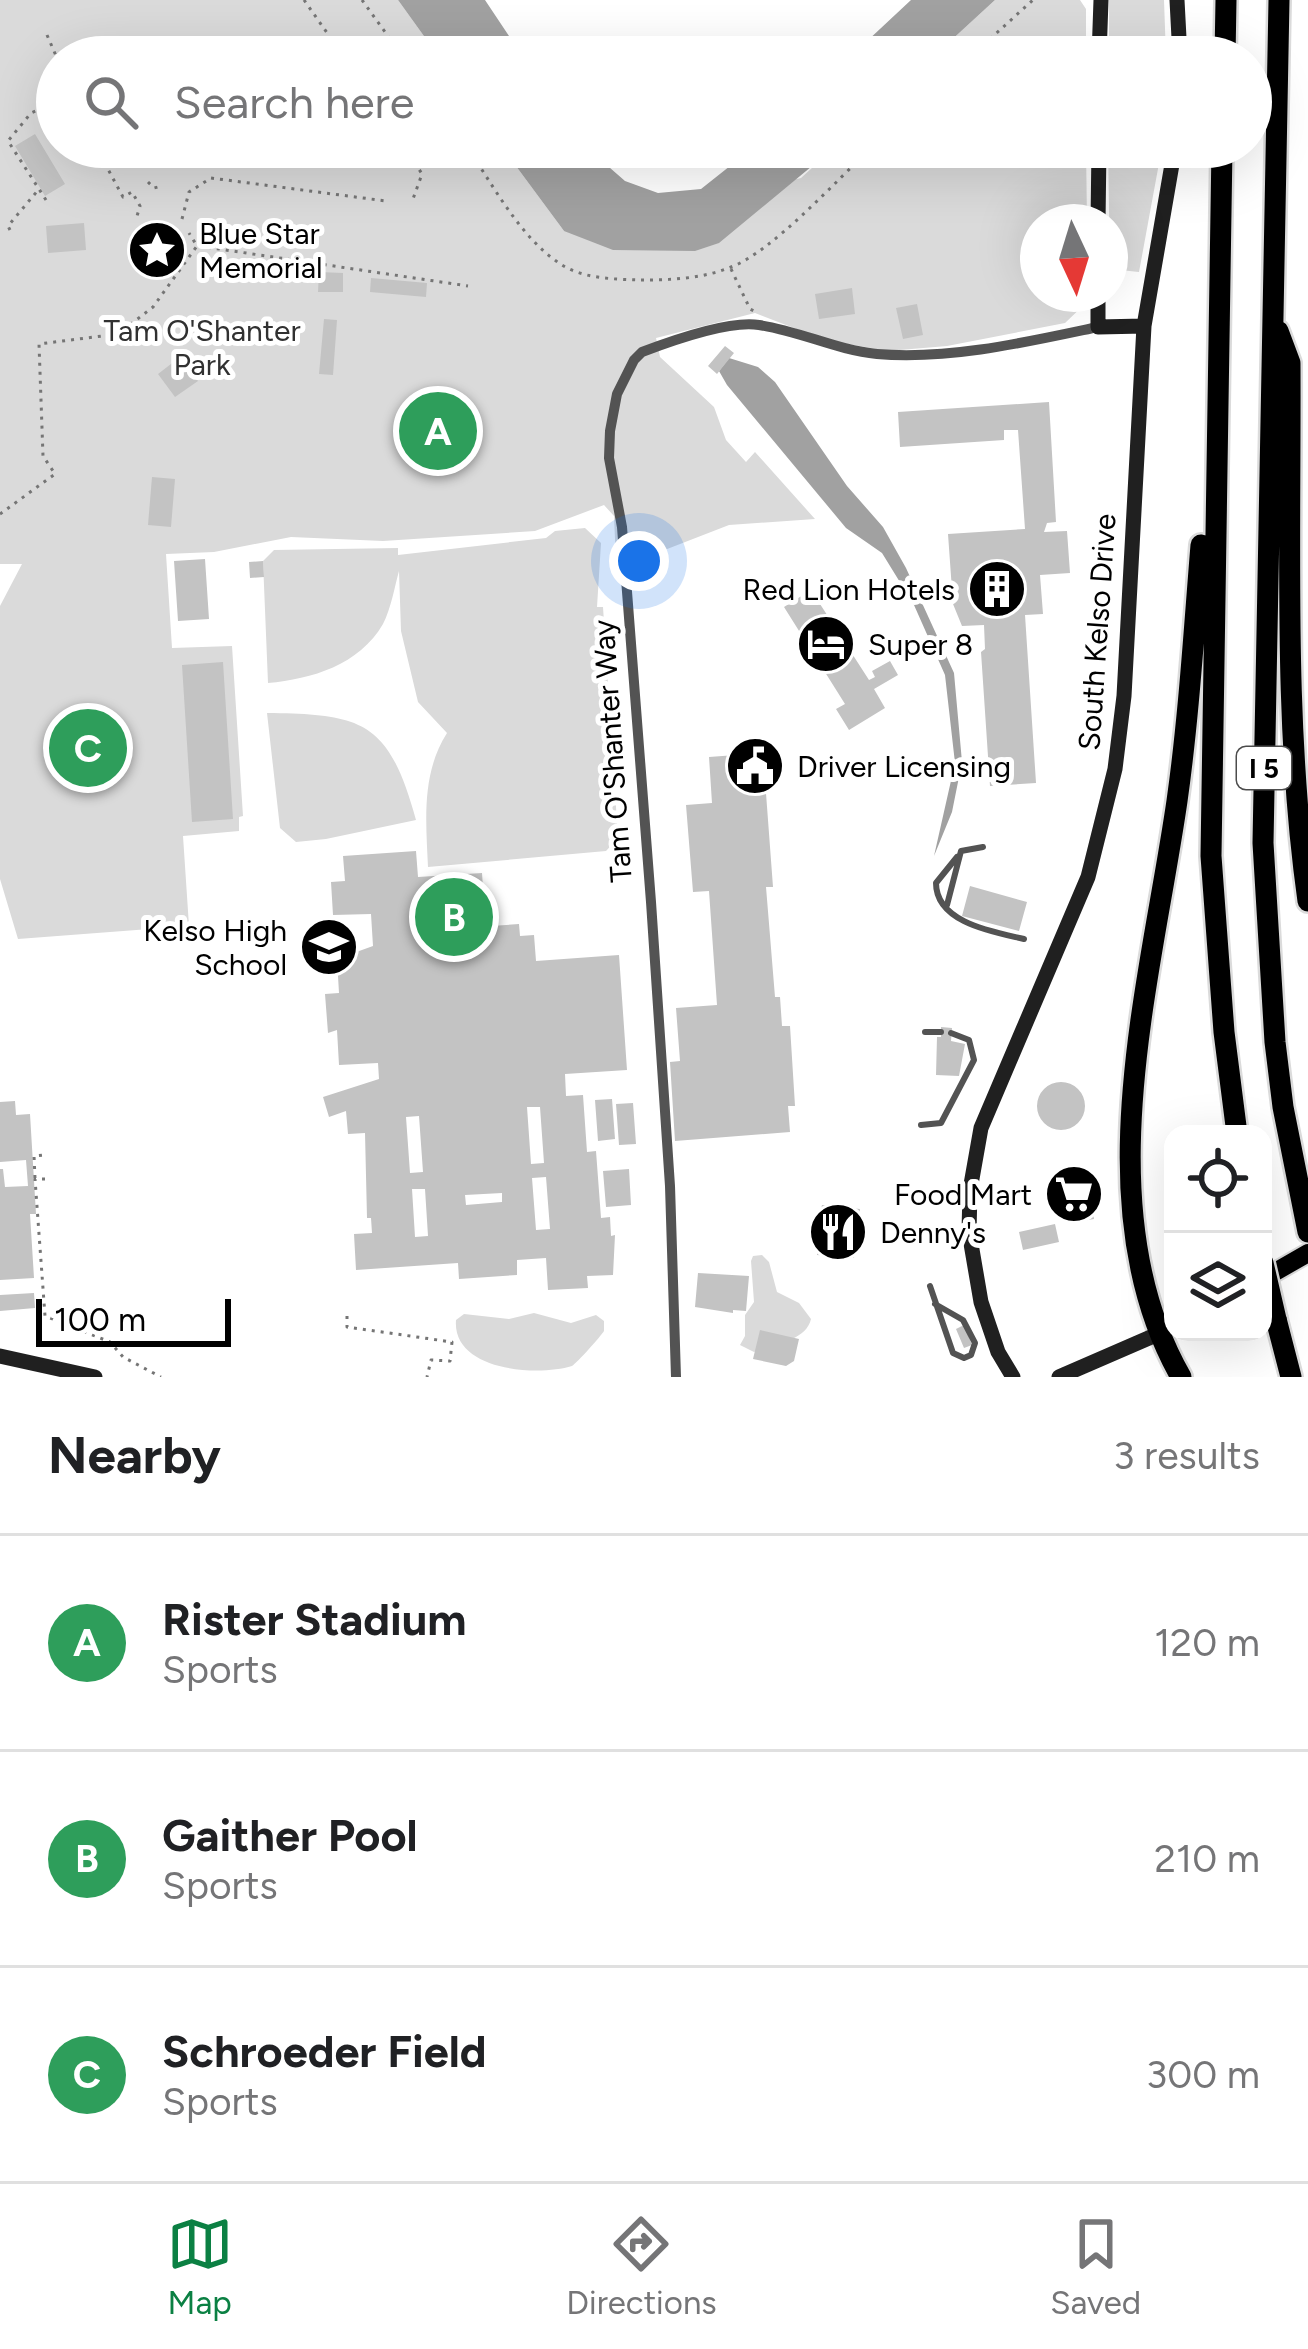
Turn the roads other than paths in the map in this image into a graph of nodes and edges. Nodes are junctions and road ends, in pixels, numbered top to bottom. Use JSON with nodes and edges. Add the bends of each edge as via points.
{"nodes":[{"id":1,"x":1101,"y":0,"type":"edge"},
{"id":2,"x":1177,"y":0,"type":"edge"},
{"id":3,"x":1226,"y":0,"type":"edge"},
{"id":4,"x":1279,"y":0,"type":"edge"},
{"id":5,"x":1100,"y":36,"type":"edge"},
{"id":6,"x":1179,"y":36,"type":"edge"},
{"id":7,"x":1225,"y":36,"type":"edge"},
{"id":8,"x":1099,"y":168,"type":"edge"},
{"id":9,"x":1171,"y":168,"type":"edge"},
{"id":10,"x":1221,"y":168,"type":"edge"},
{"id":11,"x":1099,"y":204,"type":"edge"},
{"id":12,"x":1098,"y":312,"type":"edge"},
{"id":13,"x":1273,"y":319,"type":"junction"},
{"id":14,"x":1144,"y":326,"type":"junction"},
{"id":15,"x":1098,"y":328,"type":"junction"},
{"id":16,"x":1215,"y":437,"type":"junction"},
{"id":17,"x":983,"y":847,"type":"dead end"},
{"id":18,"x":958,"y":857,"type":"junction"},
{"id":19,"x":1308,"y":902,"type":"edge"},
{"id":20,"x":947,"y":905,"type":"junction"},
{"id":21,"x":1024,"y":939,"type":"dead end"},
{"id":22,"x":925,"y":1032,"type":"dead end"},
{"id":23,"x":940,"y":1032,"type":"dead end"},
{"id":24,"x":951,"y":1033,"type":"dead end"},
{"id":25,"x":921,"y":1125,"type":"dead end"},
{"id":26,"x":1237,"y":1125,"type":"edge"},
{"id":27,"x":1306,"y":1223,"type":"edge"},
{"id":28,"x":1308,"y":1253,"type":"edge"},
{"id":29,"x":1272,"y":1274,"type":"edge"},
{"id":30,"x":930,"y":1286,"type":"dead end"},
{"id":31,"x":1272,"y":1302,"type":"edge"},
{"id":32,"x":934,"y":1304,"type":"junction"},
{"id":33,"x":1164,"y":1324,"type":"edge"},
{"id":34,"x":1164,"y":1332,"type":"edge"},
{"id":35,"x":1169,"y":1341,"type":"edge"},
{"id":36,"x":0,"y":1356,"type":"edge"},
{"id":37,"x":95,"y":1377,"type":"edge"},
{"id":38,"x":676,"y":1377,"type":"edge"},
{"id":39,"x":1013,"y":1377,"type":"edge"},
{"id":40,"x":1059,"y":1377,"type":"edge"},
{"id":41,"x":1180,"y":1377,"type":"edge"},
{"id":42,"x":1291,"y":1377,"type":"edge"}],
"edges":[{"from":1,"to":5,"type":"main road"},
{"from":2,"to":6,"type":"main road"},
{"from":3,"to":7,"type":"highway"},
{"from":4,"to":13,"type":"highway","number":"I 5"},
{"from":8,"to":11,"type":"main road"},
{"from":9,"to":14,"type":"main road","name":"South Kelso Drive"},
{"from":10,"to":16,"type":"highway","number":"I 5"},
{"from":12,"to":15,"type":"main road"},
{"from":13,"to":19,"type":"highway","via":[[1290,364],[1292,690]]},
{"from":13,"to":27,"type":"highway","number":"I 5","via":[[1263,843],[1275,1042]]},
{"from":14,"to":15,"type":"main road","name":"Tam O'Shanter Way"},
{"from":14,"to":39,"type":"main road","name":"South Kelso Drive","via":[[1115,769],[1088,877],[981,1128],[970,1190],[981,1301]]},
{"from":15,"to":38,"type":"street","name":"Tam O'Shanter Way","via":[[912,355],[733,326],[642,352],[617,394],[609,458],[622,526],[651,902]]},
{"from":16,"to":26,"type":"highway","number":"I 5","via":[[1210,856]]},
{"from":16,"to":33,"type":"highway","via":[[1177,801],[1131,1109],[1136,1230]]},
{"from":17,"to":18,"type":"lane"},
{"from":18,"to":20,"type":"lane"},
{"from":18,"to":20,"type":"lane","via":[[936,883]]},
{"from":20,"to":21,"type":"lane","via":[[961,921]]},
{"from":22,"to":23,"type":"lane"},
{"from":24,"to":25,"type":"lane","via":[[969,1040],[974,1060],[941,1123]]},
{"from":28,"to":29,"type":"main road"},
{"from":30,"to":32,"type":"lane"},
{"from":31,"to":42,"type":"highway","bridge":true},
{"from":32,"to":32,"type":"lane","via":[[953,1353],[968,1357],[975,1343],[967,1324]]},
{"from":34,"to":40,"type":"main road"},
{"from":35,"to":41,"type":"highway"},
{"from":36,"to":37,"type":"main road"}]}
